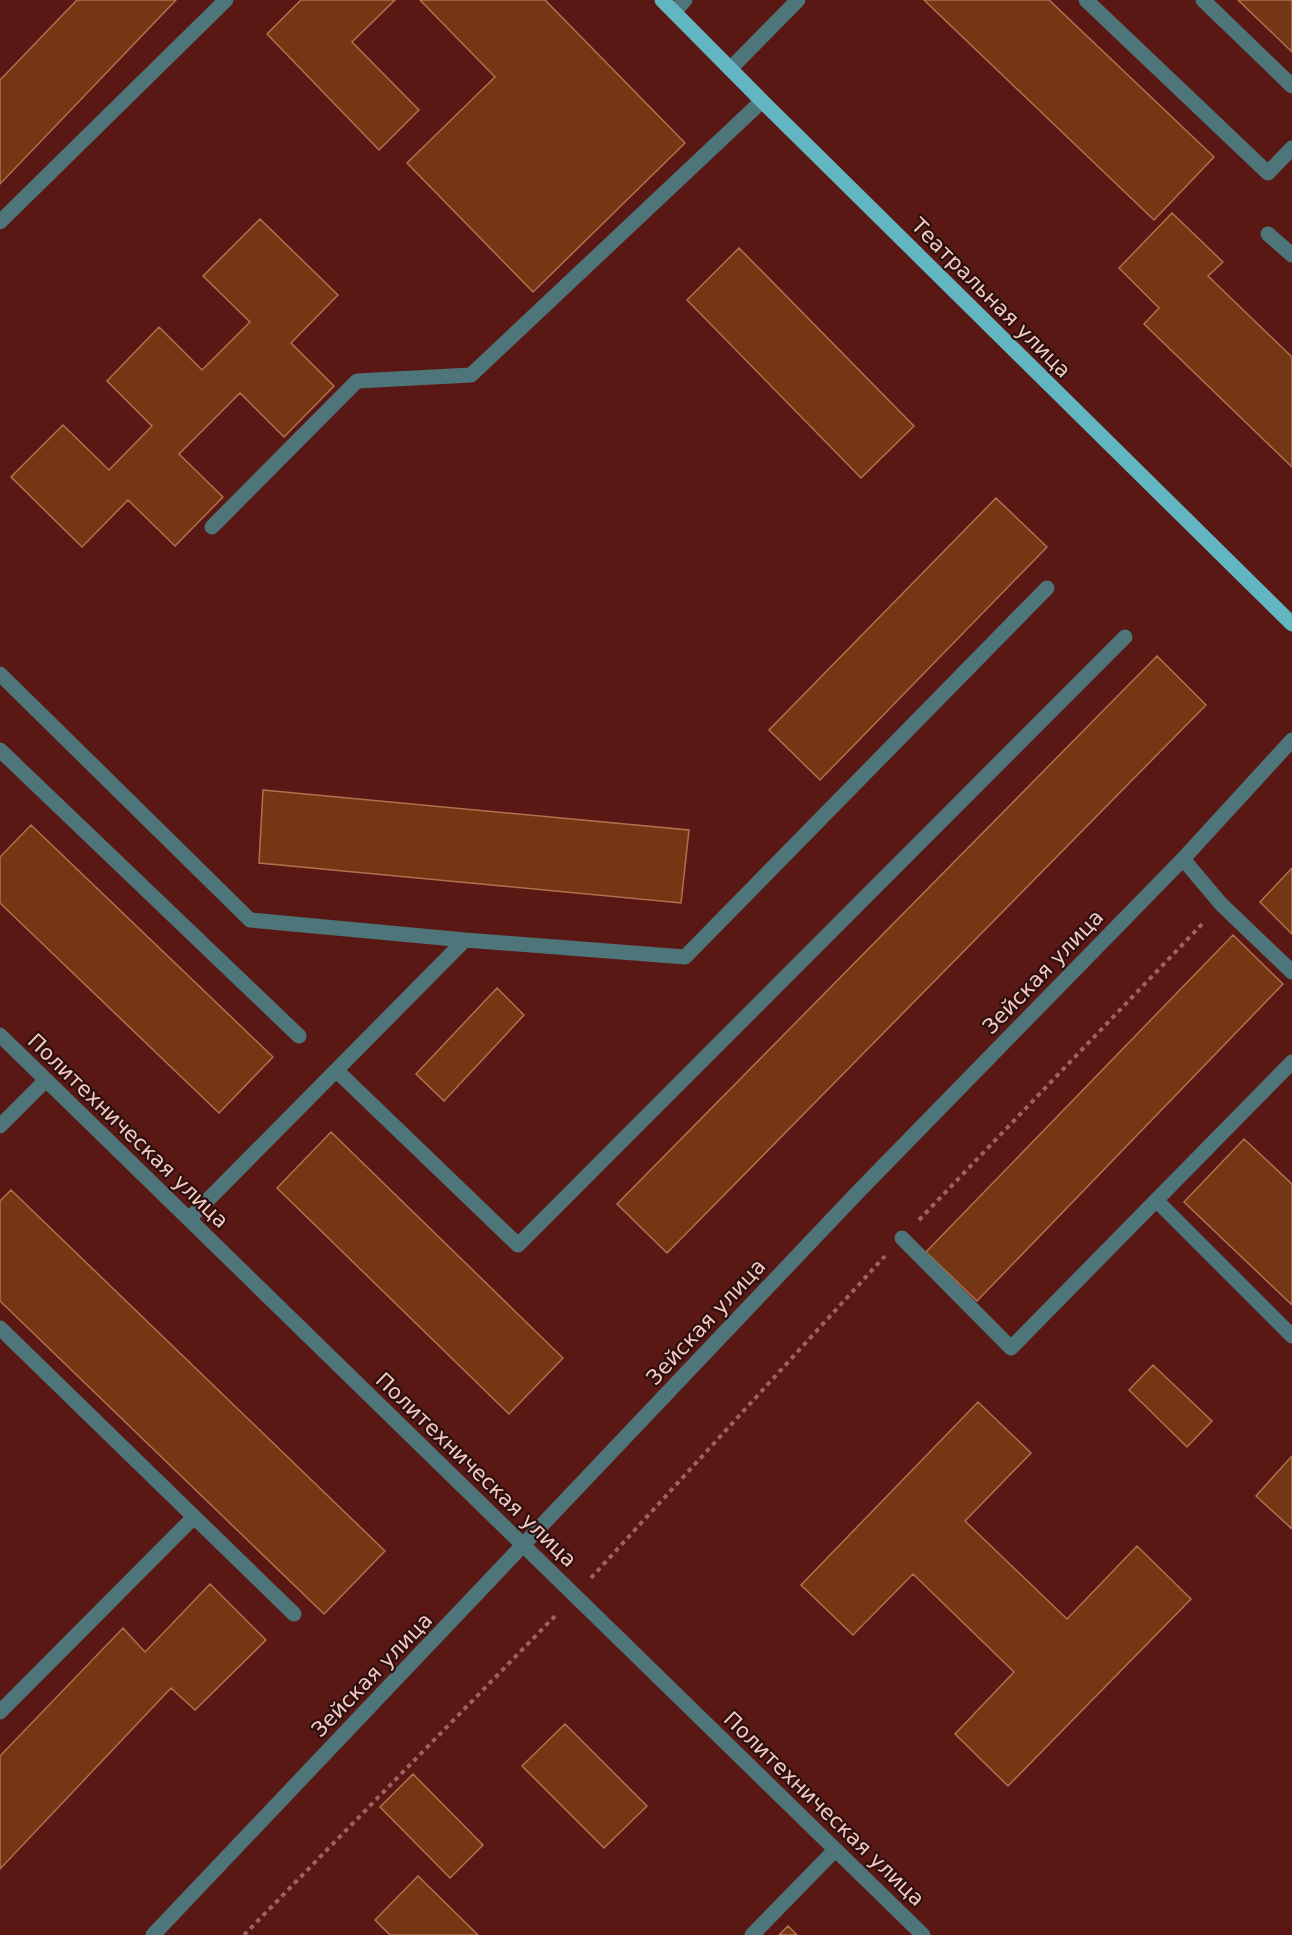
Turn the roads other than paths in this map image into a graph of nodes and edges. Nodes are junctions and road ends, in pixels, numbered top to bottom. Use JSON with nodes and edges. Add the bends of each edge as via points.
{"nodes":[{"id":1,"x":226,"y":0,"type":"edge"},
{"id":2,"x":662,"y":0,"type":"edge"},
{"id":3,"x":685,"y":0,"type":"edge"},
{"id":4,"x":798,"y":0,"type":"edge"},
{"id":5,"x":1086,"y":0,"type":"edge"},
{"id":6,"x":1203,"y":0,"type":"edge"},
{"id":7,"x":674,"y":12,"type":"junction"},
{"id":8,"x":730,"y":69,"type":"junction"},
{"id":9,"x":1292,"y":86,"type":"edge"},
{"id":10,"x":762,"y":101,"type":"junction"},
{"id":11,"x":1292,"y":148,"type":"edge"},
{"id":12,"x":0,"y":222,"type":"edge"},
{"id":13,"x":1268,"y":234,"type":"dead end"},
{"id":14,"x":1292,"y":255,"type":"edge"},
{"id":15,"x":212,"y":527,"type":"dead end"},
{"id":16,"x":1047,"y":588,"type":"dead end"},
{"id":17,"x":1292,"y":624,"type":"edge"},
{"id":18,"x":1125,"y":637,"type":"dead end"},
{"id":19,"x":0,"y":674,"type":"edge"},
{"id":20,"x":1292,"y":740,"type":"edge"},
{"id":21,"x":0,"y":750,"type":"edge"},
{"id":22,"x":1182,"y":859,"type":"junction"},
{"id":23,"x":465,"y":940,"type":"junction"},
{"id":24,"x":1292,"y":972,"type":"edge"},
{"id":25,"x":0,"y":1035,"type":"edge"},
{"id":26,"x":300,"y":1036,"type":"dead end"},
{"id":27,"x":1292,"y":1062,"type":"edge"},
{"id":28,"x":337,"y":1071,"type":"junction"},
{"id":29,"x":46,"y":1080,"type":"junction"},
{"id":30,"x":0,"y":1126,"type":"edge"},
{"id":31,"x":1156,"y":1200,"type":"junction"},
{"id":32,"x":189,"y":1219,"type":"junction"},
{"id":33,"x":902,"y":1239,"type":"road end"},
{"id":34,"x":0,"y":1328,"type":"edge"},
{"id":35,"x":1292,"y":1336,"type":"edge"},
{"id":36,"x":194,"y":1517,"type":"junction"},
{"id":37,"x":524,"y":1546,"type":"junction"},
{"id":38,"x":294,"y":1614,"type":"dead end"},
{"id":39,"x":0,"y":1712,"type":"edge"},
{"id":40,"x":835,"y":1850,"type":"junction"},
{"id":41,"x":153,"y":1935,"type":"edge"},
{"id":42,"x":752,"y":1935,"type":"edge"},
{"id":43,"x":923,"y":1935,"type":"edge"}],
"edges":[{"from":1,"to":12,"type":"street"},
{"from":2,"to":7,"type":"main road","name":"Театральная улица"},
{"from":3,"to":7,"type":"street"},
{"from":4,"to":8,"type":"street"},
{"from":5,"to":11,"type":"street","via":[[1268,172]]},
{"from":6,"to":9,"type":"street"},
{"from":7,"to":8,"type":"main road","name":"Театральная улица"},
{"from":8,"to":10,"type":"main road","name":"Театральная улица"},
{"from":10,"to":15,"type":"street","via":[[471,375],[357,381]]},
{"from":10,"to":17,"type":"main road","name":"Театральная улица"},
{"from":13,"to":14,"type":"street"},
{"from":16,"to":23,"type":"street","via":[[685,957]]},
{"from":18,"to":28,"type":"street","via":[[518,1245]]},
{"from":19,"to":23,"type":"street","via":[[250,920]]},
{"from":20,"to":22,"type":"street","name":"Зейская улица"},
{"from":21,"to":26,"type":"street"},
{"from":22,"to":24,"type":"street","via":[[1221,904]]},
{"from":22,"to":37,"type":"street","name":"Зейская улица","via":[[857,1193]]},
{"from":23,"to":28,"type":"street"},
{"from":25,"to":29,"type":"street","name":"Политехническая улица"},
{"from":27,"to":31,"type":"street"},
{"from":28,"to":32,"type":"street"},
{"from":29,"to":30,"type":"street"},
{"from":29,"to":32,"type":"street","name":"Политехническая улица"},
{"from":31,"to":33,"type":"street","via":[[1011,1348]]},
{"from":31,"to":35,"type":"street"},
{"from":32,"to":37,"type":"street","name":"Политехническая улица"},
{"from":34,"to":36,"type":"street"},
{"from":36,"to":38,"type":"street"},
{"from":36,"to":39,"type":"street"},
{"from":37,"to":40,"type":"street","name":"Политехническая улица"},
{"from":37,"to":41,"type":"street","name":"Зейская улица"},
{"from":40,"to":42,"type":"street"},
{"from":40,"to":43,"type":"street","name":"Политехническая улица"}]}
